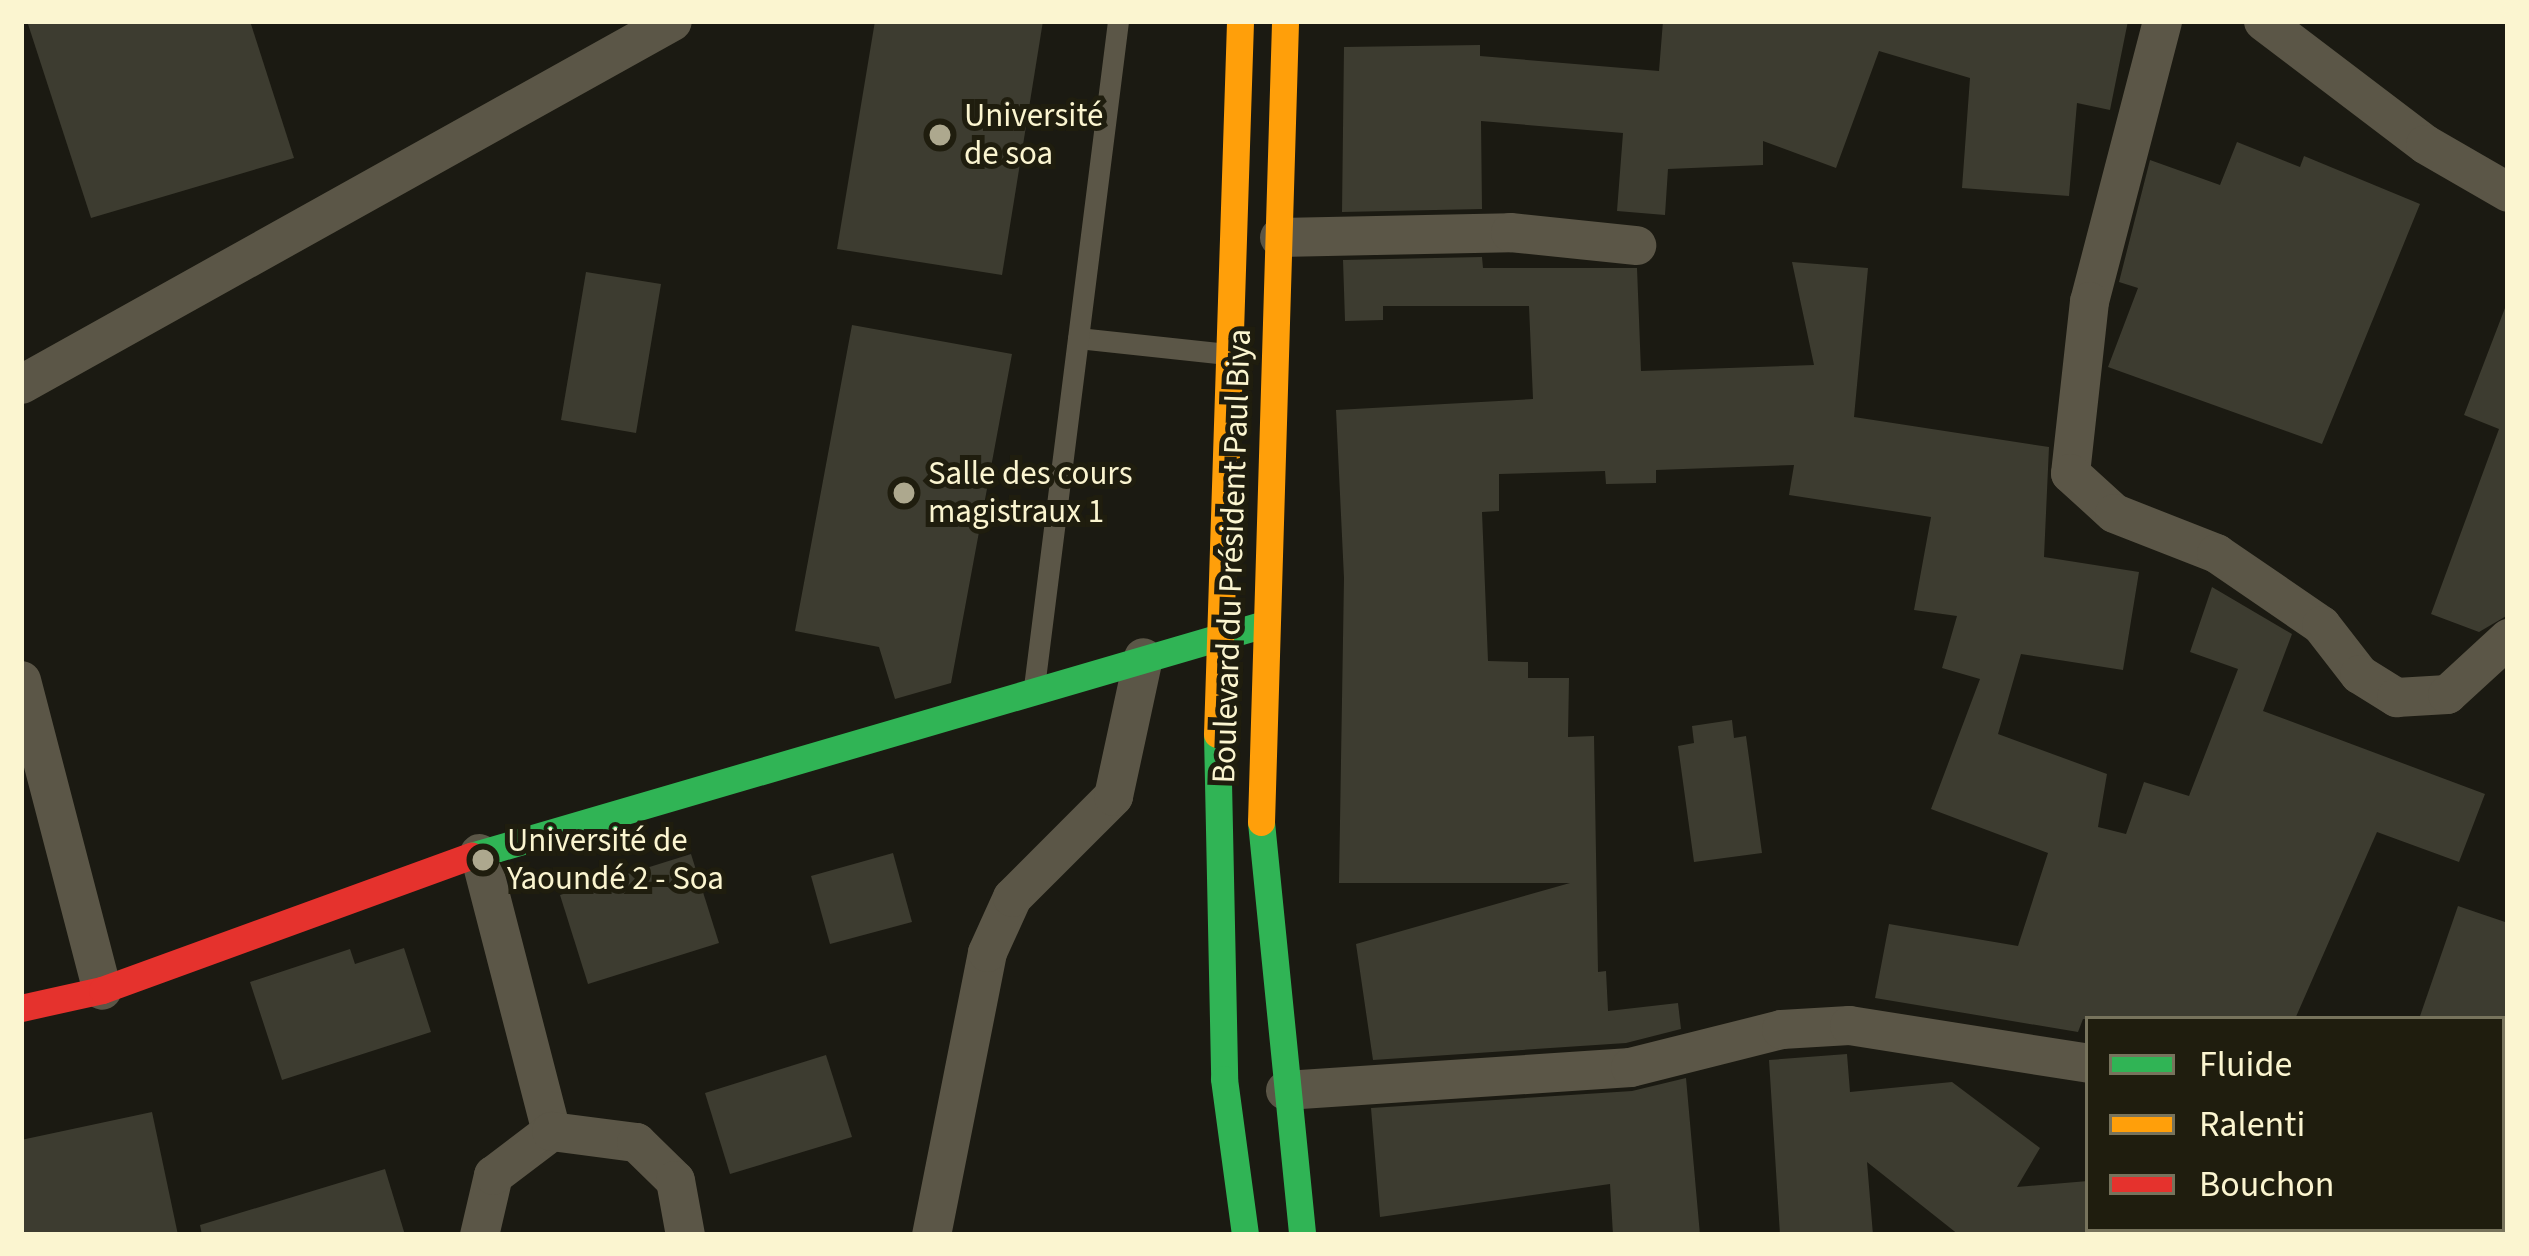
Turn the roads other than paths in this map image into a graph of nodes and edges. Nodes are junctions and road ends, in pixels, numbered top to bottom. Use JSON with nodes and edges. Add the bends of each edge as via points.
{"nodes":[{"id":1,"x":673,"y":21,"type":"edge"},
{"id":2,"x":1118,"y":21,"type":"edge"},
{"id":3,"x":1240,"y":21,"type":"edge"},
{"id":4,"x":1285,"y":21,"type":"edge"},
{"id":5,"x":2162,"y":21,"type":"edge"},
{"id":6,"x":2263,"y":21,"type":"edge"},
{"id":7,"x":2508,"y":192,"type":"edge"},
{"id":8,"x":1279,"y":237,"type":"junction"},
{"id":9,"x":1636,"y":245,"type":"dead end"},
{"id":10,"x":1078,"y":338,"type":"junction"},
{"id":11,"x":1228,"y":354,"type":"junction"},
{"id":12,"x":21,"y":384,"type":"edge"},
{"id":13,"x":1265,"y":624,"type":"junction"},
{"id":14,"x":1219,"y":638,"type":"junction"},
{"id":15,"x":2508,"y":638,"type":"edge"},
{"id":16,"x":1143,"y":657,"type":"junction"},
{"id":17,"x":21,"y":680,"type":"edge"},
{"id":18,"x":1033,"y":691,"type":"junction"},
{"id":19,"x":479,"y":853,"type":"junction"},
{"id":20,"x":102,"y":989,"type":"junction"},
{"id":21,"x":21,"y":1008,"type":"edge"},
{"id":22,"x":2085,"y":1064,"type":"edge"},
{"id":23,"x":1285,"y":1090,"type":"junction"},
{"id":24,"x":551,"y":1131,"type":"junction"},
{"id":25,"x":478,"y":1235,"type":"edge"},
{"id":26,"x":685,"y":1235,"type":"edge"},
{"id":27,"x":931,"y":1235,"type":"edge"},
{"id":28,"x":1245,"y":1235,"type":"edge"},
{"id":29,"x":1302,"y":1235,"type":"edge"}],
"edges":[{"from":1,"to":12,"type":"street"},
{"from":2,"to":10,"type":"lane"},
{"from":3,"to":11,"type":"main road","name":"Boulevard du Président Paul Biya"},
{"from":4,"to":8,"type":"main road","name":"Boulevard du Président Paul Biya"},
{"from":5,"to":15,"type":"street","via":[[2089,301],[2070,473],[2114,513],[2216,553],[2321,625],[2359,674],[2396,697],[2447,694]]},
{"from":6,"to":7,"type":"street","via":[[2426,144]]},
{"from":8,"to":9,"type":"street","via":[[1510,232]]},
{"from":8,"to":13,"type":"main road","name":"Boulevard du Président Paul Biya"},
{"from":10,"to":11,"type":"lane"},
{"from":10,"to":18,"type":"lane"},
{"from":11,"to":14,"type":"main road","name":"Boulevard du Président Paul Biya"},
{"from":13,"to":14,"type":"main road"},
{"from":13,"to":23,"type":"main road","name":"Boulevard du Président Paul Biya","via":[[1256,771]]},
{"from":14,"to":16,"type":"main road"},
{"from":14,"to":28,"type":"main road","name":"Boulevard du Président Paul Biya","via":[[1224,1079]]},
{"from":16,"to":18,"type":"main road"},
{"from":16,"to":27,"type":"street","via":[[1113,796],[1012,897],[987,952]]},
{"from":17,"to":20,"type":"street"},
{"from":18,"to":19,"type":"main road"},
{"from":19,"to":20,"type":"main road"},
{"from":19,"to":24,"type":"street"},
{"from":20,"to":21,"type":"main road"},
{"from":22,"to":23,"type":"street","via":[[1849,1025],[1781,1029],[1630,1067]]},
{"from":23,"to":29,"type":"main road","name":"Boulevard du Président Paul Biya"},
{"from":24,"to":25,"type":"street","via":[[493,1174]]},
{"from":24,"to":26,"type":"street","via":[[636,1142],[675,1180]]}]}
